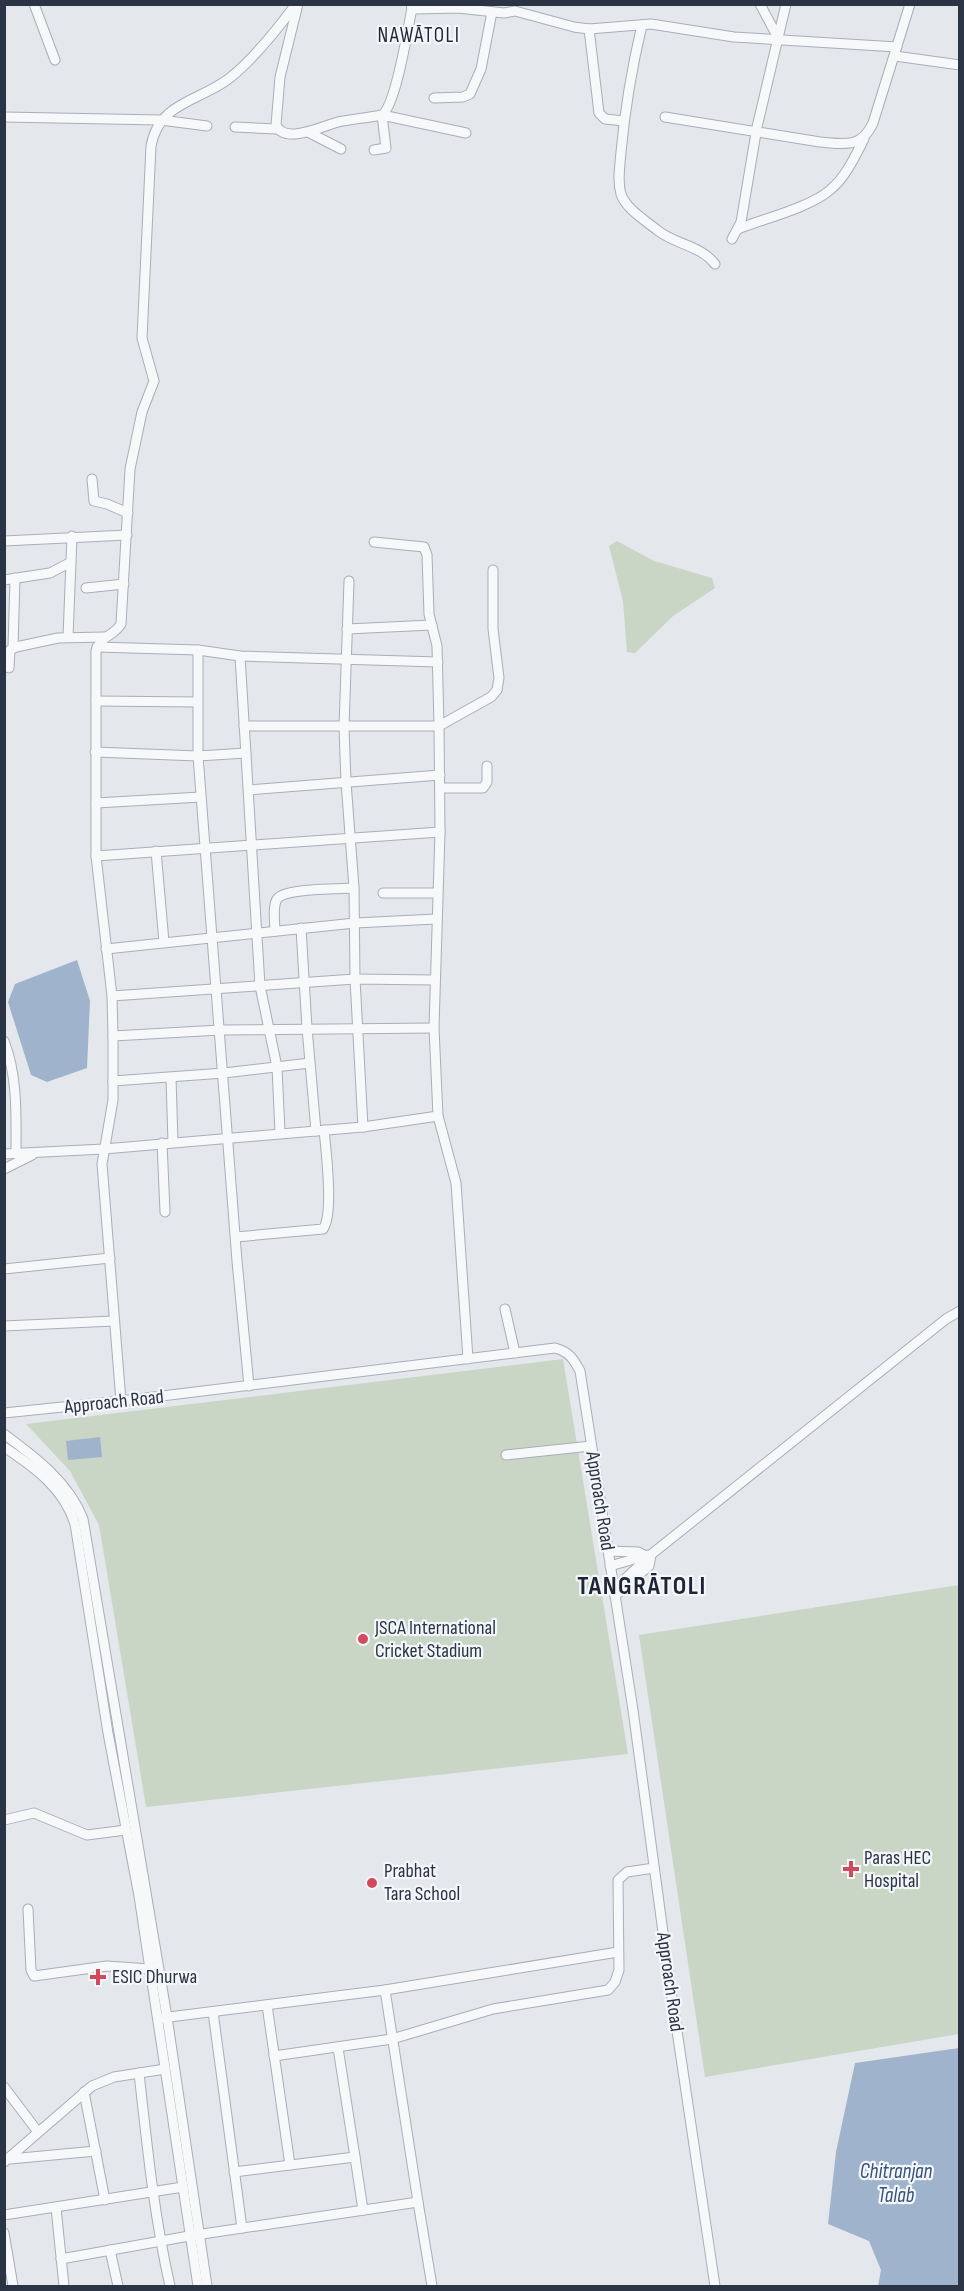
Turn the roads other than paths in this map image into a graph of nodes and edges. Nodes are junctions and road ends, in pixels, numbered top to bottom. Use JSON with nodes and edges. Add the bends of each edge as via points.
{"nodes":[{"id":1,"x":33,"y":4,"type":"edge"},
{"id":2,"x":297,"y":4,"type":"edge"},
{"id":3,"x":760,"y":4,"type":"edge"},
{"id":4,"x":786,"y":4,"type":"edge"},
{"id":5,"x":910,"y":4,"type":"edge"},
{"id":6,"x":412,"y":6,"type":"edge"},
{"id":7,"x":515,"y":8,"type":"edge"},
{"id":8,"x":492,"y":12,"type":"junction"},
{"id":9,"x":642,"y":25,"type":"junction"},
{"id":10,"x":589,"y":29,"type":"junction"},
{"id":11,"x":777,"y":38,"type":"junction"},
{"id":12,"x":896,"y":52,"type":"junction"},
{"id":13,"x":55,"y":60,"type":"dead end"},
{"id":14,"x":960,"y":65,"type":"edge"},
{"id":15,"x":434,"y":98,"type":"dead end"},
{"id":16,"x":382,"y":115,"type":"junction"},
{"id":17,"x":4,"y":117,"type":"edge"},
{"id":18,"x":664,"y":117,"type":"dead end"},
{"id":19,"x":161,"y":120,"type":"junction"},
{"id":20,"x":624,"y":121,"type":"junction"},
{"id":21,"x":207,"y":126,"type":"dead end"},
{"id":22,"x":235,"y":128,"type":"dead end"},
{"id":23,"x":277,"y":129,"type":"junction"},
{"id":24,"x":308,"y":132,"type":"junction"},
{"id":25,"x":466,"y":133,"type":"dead end"},
{"id":26,"x":756,"y":133,"type":"junction"},
{"id":27,"x":864,"y":139,"type":"junction"},
{"id":28,"x":341,"y":149,"type":"dead end"},
{"id":29,"x":374,"y":150,"type":"dead end"},
{"id":30,"x":738,"y":229,"type":"junction"},
{"id":31,"x":732,"y":239,"type":"dead end"},
{"id":32,"x":715,"y":264,"type":"dead end"},
{"id":33,"x":92,"y":479,"type":"dead end"},
{"id":34,"x":128,"y":513,"type":"junction"},
{"id":35,"x":127,"y":535,"type":"junction"},
{"id":36,"x":72,"y":536,"type":"junction"},
{"id":37,"x":4,"y":541,"type":"edge"},
{"id":38,"x":374,"y":542,"type":"dead end"},
{"id":39,"x":71,"y":562,"type":"junction"},
{"id":40,"x":493,"y":570,"type":"dead end"},
{"id":41,"x":15,"y":578,"type":"junction"},
{"id":42,"x":4,"y":580,"type":"edge"},
{"id":43,"x":349,"y":580,"type":"dead end"},
{"id":44,"x":124,"y":584,"type":"junction"},
{"id":45,"x":86,"y":588,"type":"dead end"},
{"id":46,"x":432,"y":625,"type":"junction"},
{"id":47,"x":347,"y":629,"type":"junction"},
{"id":48,"x":68,"y":637,"type":"junction"},
{"id":49,"x":104,"y":637,"type":"junction"},
{"id":50,"x":97,"y":647,"type":"junction"},
{"id":51,"x":13,"y":648,"type":"junction"},
{"id":52,"x":198,"y":650,"type":"junction"},
{"id":53,"x":240,"y":657,"type":"junction"},
{"id":54,"x":345,"y":661,"type":"junction"},
{"id":55,"x":438,"y":663,"type":"junction"},
{"id":56,"x":9,"y":668,"type":"dead end"},
{"id":57,"x":96,"y":701,"type":"junction"},
{"id":58,"x":197,"y":702,"type":"junction"},
{"id":59,"x":244,"y":726,"type":"junction"},
{"id":60,"x":439,"y":726,"type":"junction"},
{"id":61,"x":344,"y":727,"type":"junction"},
{"id":62,"x":95,"y":752,"type":"junction"},
{"id":63,"x":246,"y":753,"type":"junction"},
{"id":64,"x":198,"y":756,"type":"junction"},
{"id":65,"x":487,"y":766,"type":"dead end"},
{"id":66,"x":440,"y":775,"type":"junction"},
{"id":67,"x":346,"y":782,"type":"junction"},
{"id":68,"x":440,"y":788,"type":"junction"},
{"id":69,"x":249,"y":790,"type":"junction"},
{"id":70,"x":201,"y":797,"type":"junction"},
{"id":71,"x":96,"y":804,"type":"junction"},
{"id":72,"x":440,"y":832,"type":"junction"},
{"id":73,"x":351,"y":839,"type":"junction"},
{"id":74,"x":253,"y":844,"type":"junction"},
{"id":75,"x":205,"y":848,"type":"junction"},
{"id":76,"x":156,"y":851,"type":"junction"},
{"id":77,"x":96,"y":856,"type":"junction"},
{"id":78,"x":354,"y":888,"type":"junction"},
{"id":79,"x":383,"y":893,"type":"dead end"},
{"id":80,"x":437,"y":893,"type":"junction"},
{"id":81,"x":436,"y":919,"type":"junction"},
{"id":82,"x":355,"y":923,"type":"junction"},
{"id":83,"x":301,"y":928,"type":"junction"},
{"id":84,"x":274,"y":931,"type":"junction"},
{"id":85,"x":257,"y":933,"type":"junction"},
{"id":86,"x":211,"y":937,"type":"junction"},
{"id":87,"x":164,"y":942,"type":"junction"},
{"id":88,"x":106,"y":949,"type":"junction"},
{"id":89,"x":355,"y":979,"type":"junction"},
{"id":90,"x":434,"y":980,"type":"junction"},
{"id":91,"x":304,"y":983,"type":"junction"},
{"id":92,"x":260,"y":986,"type":"junction"},
{"id":93,"x":216,"y":990,"type":"junction"},
{"id":94,"x":112,"y":996,"type":"junction"},
{"id":95,"x":307,"y":1028,"type":"junction"},
{"id":96,"x":357,"y":1028,"type":"junction"},
{"id":97,"x":434,"y":1028,"type":"junction"},
{"id":98,"x":270,"y":1029,"type":"junction"},
{"id":99,"x":220,"y":1030,"type":"junction"},
{"id":100,"x":113,"y":1036,"type":"junction"},
{"id":101,"x":4,"y":1041,"type":"edge"},
{"id":102,"x":310,"y":1063,"type":"junction"},
{"id":103,"x":277,"y":1067,"type":"junction"},
{"id":104,"x":224,"y":1073,"type":"junction"},
{"id":105,"x":171,"y":1078,"type":"junction"},
{"id":106,"x":113,"y":1081,"type":"junction"},
{"id":107,"x":438,"y":1116,"type":"junction"},
{"id":108,"x":363,"y":1127,"type":"junction"},
{"id":109,"x":320,"y":1130,"type":"junction"},
{"id":110,"x":280,"y":1133,"type":"junction"},
{"id":111,"x":229,"y":1137,"type":"junction"},
{"id":112,"x":173,"y":1142,"type":"junction"},
{"id":113,"x":162,"y":1143,"type":"junction"},
{"id":114,"x":104,"y":1149,"type":"junction"},
{"id":115,"x":36,"y":1153,"type":"junction"},
{"id":116,"x":4,"y":1154,"type":"edge"},
{"id":117,"x":16,"y":1154,"type":"junction"},
{"id":118,"x":4,"y":1169,"type":"edge"},
{"id":119,"x":165,"y":1212,"type":"dead end"},
{"id":120,"x":236,"y":1237,"type":"junction"},
{"id":121,"x":110,"y":1258,"type":"junction"},
{"id":122,"x":4,"y":1269,"type":"edge"},
{"id":123,"x":505,"y":1309,"type":"dead end"},
{"id":124,"x":960,"y":1311,"type":"edge"},
{"id":125,"x":114,"y":1321,"type":"junction"},
{"id":126,"x":4,"y":1326,"type":"edge"},
{"id":127,"x":515,"y":1353,"type":"junction"},
{"id":128,"x":468,"y":1359,"type":"junction"},
{"id":129,"x":249,"y":1386,"type":"junction"},
{"id":130,"x":121,"y":1401,"type":"junction"},
{"id":131,"x":4,"y":1413,"type":"edge"},
{"id":132,"x":4,"y":1434,"type":"edge"},
{"id":133,"x":591,"y":1446,"type":"junction"},
{"id":134,"x":4,"y":1447,"type":"edge"},
{"id":135,"x":506,"y":1455,"type":"dead end"},
{"id":136,"x":608,"y":1551,"type":"junction"},
{"id":137,"x":650,"y":1554,"type":"junction"},
{"id":138,"x":610,"y":1566,"type":"junction"},
{"id":139,"x":614,"y":1592,"type":"junction"},
{"id":140,"x":4,"y":1820,"type":"edge"},
{"id":141,"x":126,"y":1830,"type":"junction"},
{"id":142,"x":654,"y":1868,"type":"junction"},
{"id":143,"x":28,"y":1909,"type":"dead end"},
{"id":144,"x":618,"y":1952,"type":"junction"},
{"id":145,"x":149,"y":1969,"type":"junction"},
{"id":146,"x":385,"y":1990,"type":"junction"},
{"id":147,"x":267,"y":2005,"type":"junction"},
{"id":148,"x":213,"y":2012,"type":"junction"},
{"id":149,"x":162,"y":2018,"type":"junction"},
{"id":150,"x":392,"y":2040,"type":"junction"},
{"id":151,"x":338,"y":2048,"type":"junction"},
{"id":152,"x":274,"y":2056,"type":"junction"},
{"id":153,"x":165,"y":2069,"type":"junction"},
{"id":154,"x":139,"y":2073,"type":"junction"},
{"id":155,"x":4,"y":2087,"type":"edge"},
{"id":156,"x":84,"y":2092,"type":"junction"},
{"id":157,"x":38,"y":2132,"type":"junction"},
{"id":158,"x":96,"y":2151,"type":"junction"},
{"id":159,"x":355,"y":2157,"type":"junction"},
{"id":160,"x":6,"y":2160,"type":"edge"},
{"id":161,"x":290,"y":2165,"type":"junction"},
{"id":162,"x":234,"y":2172,"type":"junction"},
{"id":163,"x":183,"y":2187,"type":"junction"},
{"id":164,"x":153,"y":2192,"type":"junction"},
{"id":165,"x":105,"y":2200,"type":"junction"},
{"id":166,"x":418,"y":2202,"type":"junction"},
{"id":167,"x":56,"y":2208,"type":"junction"},
{"id":168,"x":363,"y":2210,"type":"junction"},
{"id":169,"x":4,"y":2215,"type":"edge"},
{"id":170,"x":242,"y":2228,"type":"junction"},
{"id":171,"x":4,"y":2233,"type":"edge"},
{"id":172,"x":194,"y":2235,"type":"junction"},
{"id":173,"x":160,"y":2241,"type":"junction"},
{"id":174,"x":111,"y":2250,"type":"junction"},
{"id":175,"x":61,"y":2259,"type":"junction"},
{"id":176,"x":8,"y":2273,"type":"edge"},
{"id":177,"x":13,"y":2286,"type":"edge"},
{"id":178,"x":64,"y":2286,"type":"edge"},
{"id":179,"x":118,"y":2286,"type":"edge"},
{"id":180,"x":170,"y":2286,"type":"edge"},
{"id":181,"x":198,"y":2286,"type":"edge"},
{"id":182,"x":207,"y":2286,"type":"edge"},
{"id":183,"x":432,"y":2286,"type":"edge"},
{"id":184,"x":715,"y":2286,"type":"edge"}],
"edges":[{"from":1,"to":13,"type":"street"},
{"from":2,"to":19,"type":"street","via":[[233,75]]},
{"from":2,"to":23,"type":"street","via":[[280,77]]},
{"from":3,"to":11,"type":"street"},
{"from":4,"to":11,"type":"street"},
{"from":5,"to":12,"type":"street"},
{"from":6,"to":8,"type":"street"},
{"from":6,"to":16,"type":"street","via":[[392,99]]},
{"from":7,"to":8,"type":"street"},
{"from":7,"to":10,"type":"street"},
{"from":8,"to":15,"type":"street","via":[[481,69],[470,94]]},
{"from":9,"to":10,"type":"street"},
{"from":9,"to":11,"type":"street"},
{"from":9,"to":20,"type":"street"},
{"from":10,"to":20,"type":"street","via":[[599,113]]},
{"from":11,"to":12,"type":"street"},
{"from":11,"to":26,"type":"street"},
{"from":12,"to":14,"type":"street"},
{"from":12,"to":27,"type":"street"},
{"from":16,"to":24,"type":"street"},
{"from":16,"to":25,"type":"street"},
{"from":16,"to":29,"type":"street","via":[[386,148]]},
{"from":17,"to":19,"type":"street"},
{"from":18,"to":26,"type":"street"},
{"from":19,"to":21,"type":"street"},
{"from":19,"to":34,"type":"street","via":[[151,146],[142,338],[154,381],[142,412],[130,469]]},
{"from":20,"to":32,"type":"street","via":[[619,180],[625,202],[669,240],[703,252]]},
{"from":22,"to":23,"type":"street"},
{"from":23,"to":24,"type":"street","via":[[292,134]]},
{"from":24,"to":28,"type":"street"},
{"from":26,"to":27,"type":"street","via":[[840,144]]},
{"from":26,"to":30,"type":"street"},
{"from":27,"to":30,"type":"street","via":[[831,190]]},
{"from":30,"to":31,"type":"street"},
{"from":33,"to":34,"type":"street","via":[[94,501]]},
{"from":34,"to":35,"type":"street"},
{"from":35,"to":36,"type":"street"},
{"from":35,"to":44,"type":"street"},
{"from":36,"to":37,"type":"street"},
{"from":36,"to":39,"type":"street"},
{"from":38,"to":46,"type":"street","via":[[424,547]]},
{"from":39,"to":41,"type":"street","via":[[51,573]]},
{"from":39,"to":48,"type":"street"},
{"from":40,"to":60,"type":"street","via":[[497,690],[491,698]]},
{"from":41,"to":42,"type":"street"},
{"from":41,"to":51,"type":"street"},
{"from":43,"to":47,"type":"street"},
{"from":44,"to":45,"type":"street"},
{"from":44,"to":49,"type":"street","via":[[121,624]]},
{"from":46,"to":47,"type":"street"},
{"from":46,"to":55,"type":"street"},
{"from":47,"to":54,"type":"street"},
{"from":48,"to":49,"type":"street"},
{"from":48,"to":51,"type":"street"},
{"from":49,"to":50,"type":"street"},
{"from":50,"to":52,"type":"street"},
{"from":50,"to":57,"type":"street"},
{"from":51,"to":56,"type":"street"},
{"from":52,"to":53,"type":"street"},
{"from":52,"to":58,"type":"street"},
{"from":53,"to":54,"type":"street"},
{"from":53,"to":59,"type":"street"},
{"from":54,"to":55,"type":"street"},
{"from":54,"to":61,"type":"street"},
{"from":55,"to":60,"type":"street"},
{"from":57,"to":58,"type":"street"},
{"from":57,"to":62,"type":"street"},
{"from":58,"to":64,"type":"street"},
{"from":59,"to":61,"type":"street"},
{"from":59,"to":63,"type":"street"},
{"from":60,"to":61,"type":"street"},
{"from":60,"to":66,"type":"street"},
{"from":61,"to":67,"type":"street"},
{"from":62,"to":64,"type":"street"},
{"from":62,"to":71,"type":"street"},
{"from":63,"to":64,"type":"street"},
{"from":63,"to":69,"type":"street"},
{"from":64,"to":70,"type":"street"},
{"from":65,"to":68,"type":"street","via":[[483,788]]},
{"from":66,"to":67,"type":"street"},
{"from":66,"to":68,"type":"street"},
{"from":67,"to":69,"type":"street"},
{"from":67,"to":73,"type":"street"},
{"from":68,"to":72,"type":"street"},
{"from":69,"to":74,"type":"street"},
{"from":70,"to":71,"type":"street"},
{"from":70,"to":75,"type":"street"},
{"from":71,"to":77,"type":"street"},
{"from":72,"to":73,"type":"street"},
{"from":72,"to":80,"type":"street"},
{"from":73,"to":74,"type":"street"},
{"from":73,"to":78,"type":"street"},
{"from":74,"to":75,"type":"street"},
{"from":74,"to":85,"type":"street"},
{"from":75,"to":76,"type":"street"},
{"from":75,"to":86,"type":"street"},
{"from":76,"to":77,"type":"street"},
{"from":76,"to":87,"type":"street"},
{"from":77,"to":88,"type":"street"},
{"from":78,"to":82,"type":"street"},
{"from":78,"to":84,"type":"street","via":[[282,895],[276,902]]},
{"from":79,"to":80,"type":"street"},
{"from":80,"to":81,"type":"street"},
{"from":81,"to":82,"type":"street"},
{"from":81,"to":90,"type":"street"},
{"from":82,"to":83,"type":"street"},
{"from":82,"to":89,"type":"street"},
{"from":83,"to":84,"type":"street"},
{"from":83,"to":91,"type":"street"},
{"from":84,"to":85,"type":"street"},
{"from":85,"to":86,"type":"street"},
{"from":85,"to":92,"type":"street"},
{"from":86,"to":87,"type":"street"},
{"from":86,"to":93,"type":"street"},
{"from":87,"to":88,"type":"street"},
{"from":88,"to":94,"type":"street"},
{"from":89,"to":90,"type":"street"},
{"from":89,"to":91,"type":"street"},
{"from":89,"to":96,"type":"street"},
{"from":90,"to":97,"type":"street"},
{"from":91,"to":92,"type":"street"},
{"from":91,"to":95,"type":"street"},
{"from":92,"to":93,"type":"street"},
{"from":92,"to":98,"type":"street"},
{"from":93,"to":94,"type":"street"},
{"from":93,"to":99,"type":"street"},
{"from":94,"to":100,"type":"street"},
{"from":95,"to":96,"type":"street"},
{"from":95,"to":98,"type":"street"},
{"from":95,"to":102,"type":"street"},
{"from":96,"to":97,"type":"street"},
{"from":96,"to":108,"type":"street"},
{"from":97,"to":107,"type":"street"},
{"from":98,"to":99,"type":"street"},
{"from":98,"to":103,"type":"street"},
{"from":99,"to":100,"type":"street"},
{"from":99,"to":104,"type":"street"},
{"from":100,"to":106,"type":"street"},
{"from":101,"to":117,"type":"street","via":[[16,1105]]},
{"from":102,"to":103,"type":"street"},
{"from":102,"to":109,"type":"street"},
{"from":103,"to":104,"type":"street"},
{"from":103,"to":110,"type":"street"},
{"from":104,"to":105,"type":"street"},
{"from":104,"to":111,"type":"street"},
{"from":105,"to":106,"type":"street"},
{"from":105,"to":112,"type":"street"},
{"from":106,"to":114,"type":"street"},
{"from":107,"to":108,"type":"street"},
{"from":107,"to":128,"type":"street","via":[[456,1183]]},
{"from":108,"to":109,"type":"street"},
{"from":109,"to":110,"type":"street"},
{"from":109,"to":120,"type":"street","via":[[329,1209],[323,1229]]},
{"from":110,"to":111,"type":"street"},
{"from":111,"to":112,"type":"street"},
{"from":111,"to":120,"type":"street"},
{"from":112,"to":113,"type":"street"},
{"from":113,"to":114,"type":"street"},
{"from":113,"to":119,"type":"street"},
{"from":114,"to":115,"type":"street"},
{"from":114,"to":121,"type":"street"},
{"from":115,"to":117,"type":"street"},
{"from":115,"to":118,"type":"street"},
{"from":116,"to":117,"type":"street"},
{"from":120,"to":129,"type":"street"},
{"from":121,"to":122,"type":"street"},
{"from":121,"to":125,"type":"street"},
{"from":123,"to":127,"type":"street"},
{"from":124,"to":137,"type":"street"},
{"from":125,"to":126,"type":"street"},
{"from":125,"to":130,"type":"street"},
{"from":127,"to":128,"type":"street","name":"Approach Road"},
{"from":127,"to":133,"type":"street","name":"Approach Road","via":[[555,1348],[574,1359],[580,1371]]},
{"from":128,"to":129,"type":"street","name":"Approach Road"},
{"from":129,"to":130,"type":"street","name":"Approach Road"},
{"from":130,"to":131,"type":"street","name":"Approach Road"},
{"from":132,"to":149,"type":"street","via":[[64,1486],[83,1519]]},
{"from":133,"to":135,"type":"street"},
{"from":133,"to":136,"type":"street","name":"Approach Road"},
{"from":134,"to":141,"type":"street","via":[[39,1472],[72,1514]]},
{"from":136,"to":137,"type":"street"},
{"from":136,"to":138,"type":"street","name":"Approach Road"},
{"from":137,"to":138,"type":"street"},
{"from":137,"to":139,"type":"street","via":[[649,1566]]},
{"from":138,"to":139,"type":"street","name":"Approach Road"},
{"from":139,"to":142,"type":"street","name":"Approach Road"},
{"from":140,"to":141,"type":"street","via":[[34,1813],[87,1835]]},
{"from":141,"to":145,"type":"street"},
{"from":142,"to":144,"type":"street","via":[[627,1872],[618,1880]]},
{"from":142,"to":184,"type":"street","name":"Approach Road"},
{"from":143,"to":145,"type":"street","via":[[31,1970],[35,1977],[102,1967]]},
{"from":144,"to":146,"type":"street"},
{"from":144,"to":150,"type":"street","via":[[617,1977],[608,1990],[493,2009]]},
{"from":145,"to":149,"type":"street"},
{"from":146,"to":147,"type":"street"},
{"from":146,"to":150,"type":"street"},
{"from":147,"to":148,"type":"street"},
{"from":147,"to":152,"type":"street"},
{"from":148,"to":149,"type":"street"},
{"from":148,"to":162,"type":"street"},
{"from":149,"to":153,"type":"street"},
{"from":149,"to":172,"type":"street"},
{"from":150,"to":151,"type":"street"},
{"from":150,"to":166,"type":"street"},
{"from":151,"to":152,"type":"street"},
{"from":151,"to":159,"type":"street"},
{"from":152,"to":161,"type":"street"},
{"from":153,"to":154,"type":"street"},
{"from":153,"to":163,"type":"street"},
{"from":154,"to":156,"type":"street","via":[[106,2079]]},
{"from":154,"to":164,"type":"street"},
{"from":155,"to":157,"type":"street"},
{"from":156,"to":157,"type":"street"},
{"from":156,"to":158,"type":"street"},
{"from":157,"to":160,"type":"street"},
{"from":158,"to":160,"type":"street"},
{"from":158,"to":165,"type":"street"},
{"from":159,"to":161,"type":"street"},
{"from":159,"to":168,"type":"street"},
{"from":161,"to":162,"type":"street"},
{"from":162,"to":170,"type":"street"},
{"from":163,"to":164,"type":"street"},
{"from":163,"to":172,"type":"street"},
{"from":164,"to":165,"type":"street"},
{"from":164,"to":173,"type":"street"},
{"from":165,"to":167,"type":"street"},
{"from":166,"to":168,"type":"street"},
{"from":166,"to":183,"type":"street"},
{"from":167,"to":169,"type":"street"},
{"from":167,"to":175,"type":"street"},
{"from":168,"to":170,"type":"street"},
{"from":170,"to":172,"type":"street"},
{"from":171,"to":176,"type":"street"},
{"from":172,"to":173,"type":"street"},
{"from":172,"to":181,"type":"street"},
{"from":172,"to":182,"type":"street"},
{"from":173,"to":174,"type":"street"},
{"from":173,"to":180,"type":"street"},
{"from":174,"to":175,"type":"street"},
{"from":174,"to":179,"type":"street"},
{"from":175,"to":178,"type":"street"},
{"from":176,"to":177,"type":"street"}]}
